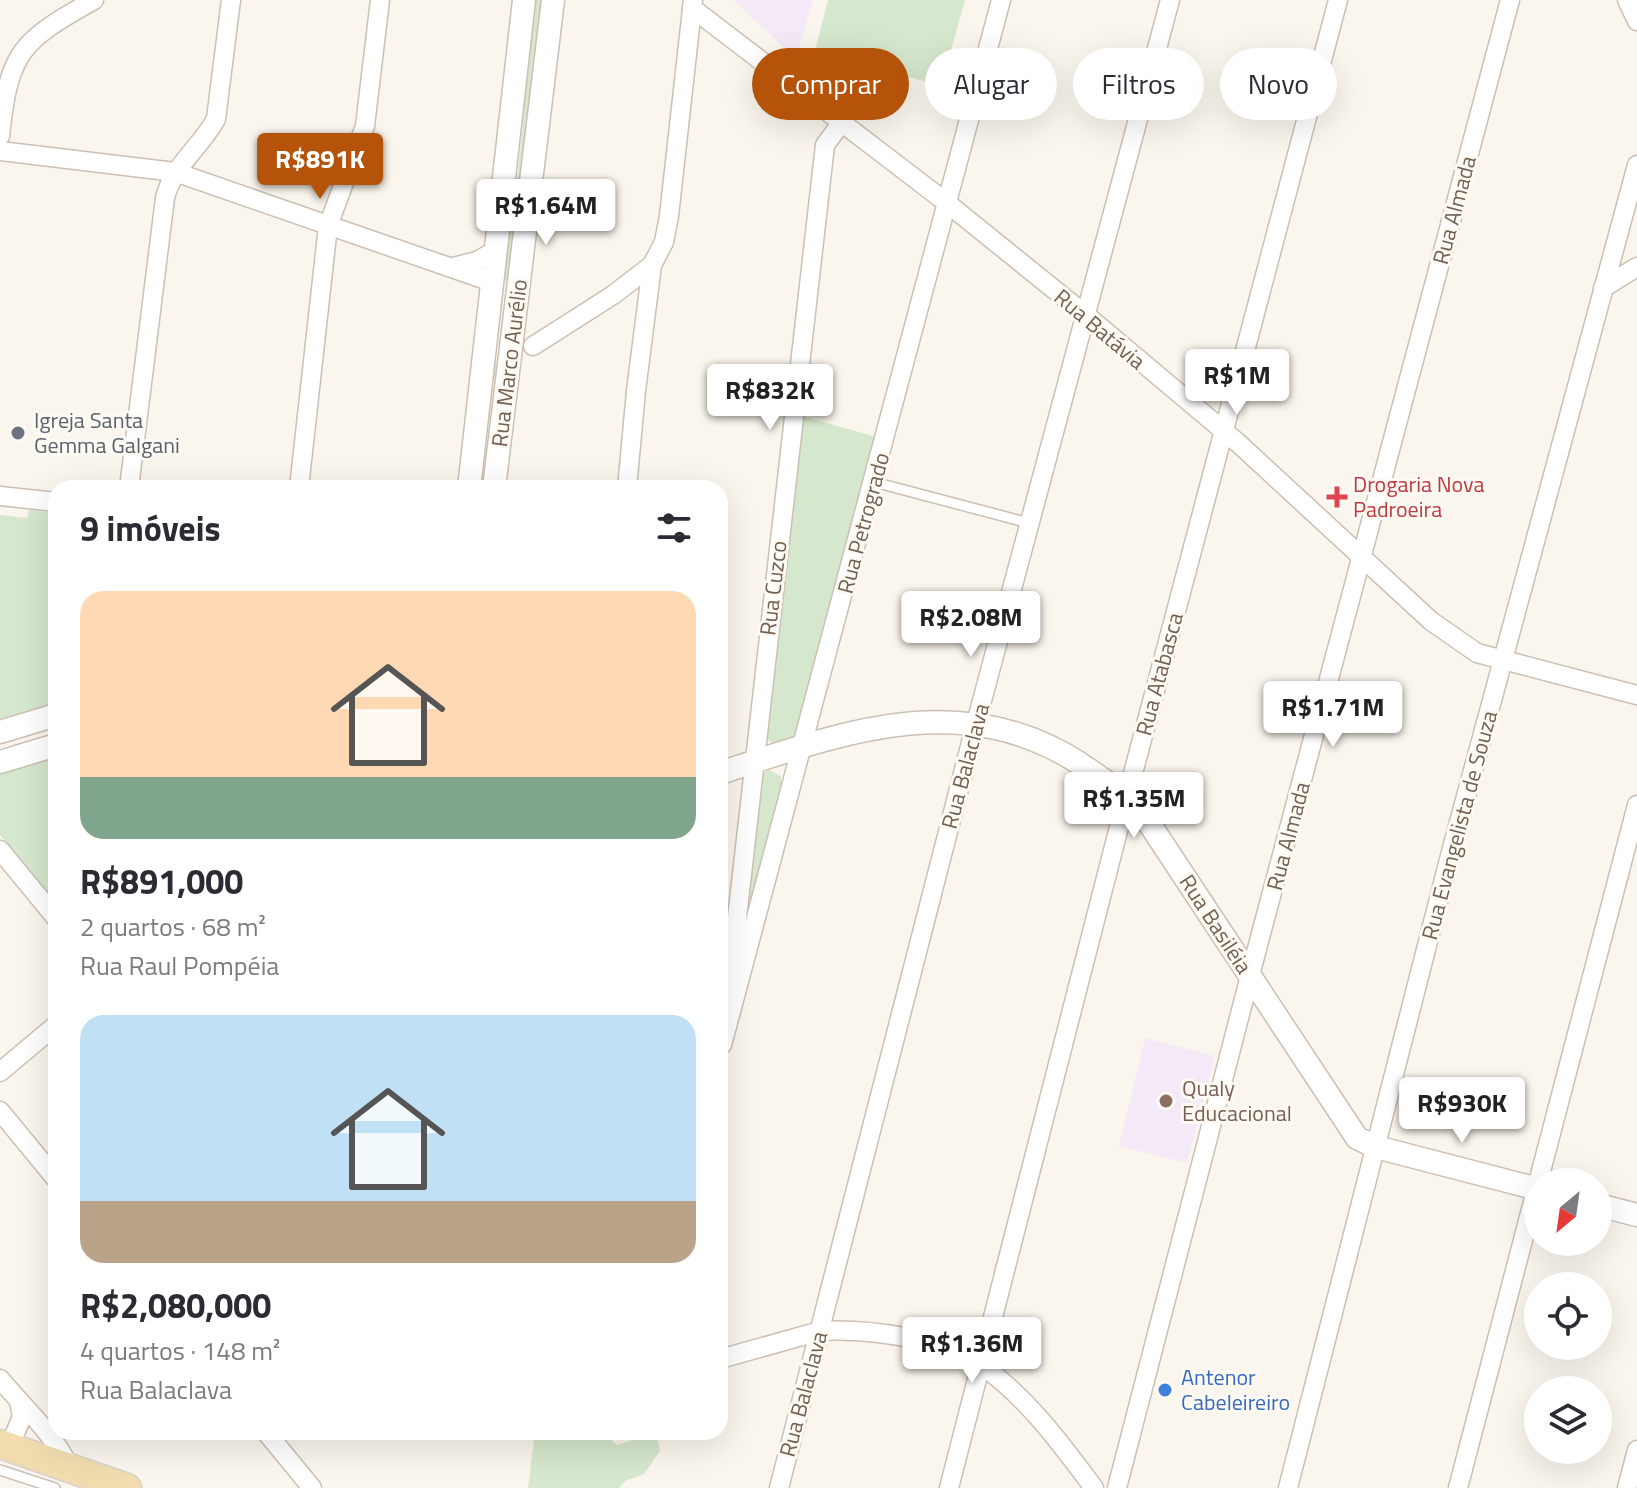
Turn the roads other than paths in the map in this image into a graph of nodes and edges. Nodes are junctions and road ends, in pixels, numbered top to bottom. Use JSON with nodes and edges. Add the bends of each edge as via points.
{"nodes":[{"id":1,"x":94,"y":0,"type":"edge"},
{"id":2,"x":231,"y":0,"type":"edge"},
{"id":3,"x":380,"y":0,"type":"edge"},
{"id":4,"x":524,"y":0,"type":"edge"},
{"id":5,"x":553,"y":0,"type":"edge"},
{"id":6,"x":1001,"y":0,"type":"edge"},
{"id":7,"x":1170,"y":0,"type":"edge"},
{"id":8,"x":1338,"y":0,"type":"edge"},
{"id":9,"x":1510,"y":0,"type":"edge"},
{"id":10,"x":1627,"y":0,"type":"edge"},
{"id":11,"x":692,"y":4,"type":"edge"},
{"id":12,"x":1637,"y":21,"type":"edge"},
{"id":13,"x":842,"y":122,"type":"junction"},
{"id":14,"x":0,"y":136,"type":"edge"},
{"id":15,"x":0,"y":151,"type":"edge"},
{"id":16,"x":1637,"y":165,"type":"edge"},
{"id":17,"x":175,"y":172,"type":"junction"},
{"id":18,"x":947,"y":203,"type":"junction"},
{"id":19,"x":328,"y":226,"type":"junction"},
{"id":20,"x":496,"y":250,"type":"junction"},
{"id":21,"x":652,"y":265,"type":"junction"},
{"id":22,"x":453,"y":267,"type":"junction"},
{"id":23,"x":1637,"y":267,"type":"edge"},
{"id":24,"x":492,"y":282,"type":"junction"},
{"id":25,"x":1603,"y":288,"type":"junction"},
{"id":26,"x":613,"y":295,"type":"junction"},
{"id":27,"x":646,"y":314,"type":"junction"},
{"id":28,"x":1087,"y":316,"type":"junction"},
{"id":29,"x":533,"y":346,"type":"dead end"},
{"id":30,"x":481,"y":381,"type":"junction"},
{"id":31,"x":506,"y":384,"type":"junction"},
{"id":32,"x":1223,"y":433,"type":"junction"},
{"id":33,"x":130,"y":480,"type":"edge"},
{"id":34,"x":300,"y":480,"type":"edge"},
{"id":35,"x":470,"y":480,"type":"edge"},
{"id":36,"x":495,"y":480,"type":"edge"},
{"id":37,"x":628,"y":480,"type":"edge"},
{"id":38,"x":874,"y":482,"type":"junction"},
{"id":39,"x":0,"y":496,"type":"edge"},
{"id":40,"x":48,"y":501,"type":"edge"},
{"id":41,"x":1029,"y":523,"type":"junction"},
{"id":42,"x":1361,"y":559,"type":"junction"},
{"id":43,"x":1502,"y":659,"type":"junction"},
{"id":44,"x":1637,"y":695,"type":"edge"},
{"id":45,"x":48,"y":717,"type":"edge"},
{"id":46,"x":976,"y":723,"type":"junction"},
{"id":47,"x":0,"y":732,"type":"edge"},
{"id":48,"x":804,"y":744,"type":"junction"},
{"id":49,"x":48,"y":747,"type":"edge"},
{"id":50,"x":0,"y":762,"type":"edge"},
{"id":51,"x":753,"y":763,"type":"junction"},
{"id":52,"x":728,"y":771,"type":"edge"},
{"id":53,"x":1127,"y":796,"type":"junction"},
{"id":54,"x":1637,"y":805,"type":"edge"},
{"id":55,"x":0,"y":850,"type":"edge"},
{"id":56,"x":48,"y":908,"type":"edge"},
{"id":57,"x":1250,"y":976,"type":"junction"},
{"id":58,"x":728,"y":990,"type":"edge"},
{"id":59,"x":728,"y":1027,"type":"edge"},
{"id":60,"x":48,"y":1032,"type":"edge"},
{"id":61,"x":0,"y":1072,"type":"edge"},
{"id":62,"x":0,"y":1111,"type":"edge"},
{"id":63,"x":1376,"y":1147,"type":"junction"},
{"id":64,"x":1542,"y":1168,"type":"edge"},
{"id":65,"x":48,"y":1169,"type":"edge"},
{"id":66,"x":1524,"y":1186,"type":"edge"},
{"id":67,"x":1612,"y":1209,"type":"edge"},
{"id":68,"x":1637,"y":1215,"type":"edge"},
{"id":69,"x":1524,"y":1235,"type":"edge"},
{"id":70,"x":820,"y":1331,"type":"junction"},
{"id":71,"x":728,"y":1357,"type":"edge"},
{"id":72,"x":980,"y":1364,"type":"junction"},
{"id":73,"x":0,"y":1379,"type":"edge"},
{"id":74,"x":19,"y":1401,"type":"junction"},
{"id":75,"x":48,"y":1433,"type":"edge"},
{"id":76,"x":54,"y":1440,"type":"edge"},
{"id":77,"x":273,"y":1440,"type":"edge"},
{"id":78,"x":1637,"y":1450,"type":"edge"},
{"id":79,"x":3,"y":1453,"type":"edge"},
{"id":80,"x":63,"y":1478,"type":"edge"},
{"id":81,"x":127,"y":1488,"type":"edge"},
{"id":82,"x":312,"y":1488,"type":"edge"},
{"id":83,"x":779,"y":1488,"type":"edge"},
{"id":84,"x":949,"y":1488,"type":"edge"},
{"id":85,"x":1094,"y":1488,"type":"edge"},
{"id":86,"x":1117,"y":1488,"type":"edge"},
{"id":87,"x":1288,"y":1488,"type":"edge"},
{"id":88,"x":1458,"y":1488,"type":"edge"},
{"id":89,"x":1627,"y":1488,"type":"edge"}],
"edges":[{"from":1,"to":14,"type":"street","via":[[51,24],[23,48],[6,86]]},
{"from":2,"to":17,"type":"street","via":[[216,119]]},
{"from":3,"to":19,"type":"street","via":[[365,126]]},
{"from":4,"to":20,"type":"street","name":"Rua Marco Aurélio"},
{"from":5,"to":31,"type":"street","name":"Rua Marco Aurélio"},
{"from":6,"to":18,"type":"street","name":"Rua Petrogrado"},
{"from":7,"to":28,"type":"street","name":"Rua Balaclava"},
{"from":8,"to":32,"type":"street","name":"Rua Atabasca"},
{"from":9,"to":42,"type":"street","name":"Rua Almada"},
{"from":10,"to":12,"type":"street"},
{"from":11,"to":13,"type":"street","name":"Rua Batávia"},
{"from":11,"to":21,"type":"street","via":[[667,230]]},
{"from":13,"to":18,"type":"street","name":"Rua Batávia"},
{"from":13,"to":51,"type":"street","name":"Rua Cuzco","via":[[825,145]]},
{"from":15,"to":17,"type":"street"},
{"from":16,"to":25,"type":"street","name":"Rua Evangelista de Souza"},
{"from":17,"to":19,"type":"street"},
{"from":17,"to":33,"type":"street","via":[[165,198]]},
{"from":18,"to":28,"type":"street","name":"Rua Batávia"},
{"from":18,"to":38,"type":"street","name":"Rua Petrogrado"},
{"from":19,"to":22,"type":"street"},
{"from":19,"to":34,"type":"street"},
{"from":20,"to":22,"type":"street"},
{"from":20,"to":24,"type":"street","name":"Rua Marco Aurélio"},
{"from":21,"to":26,"type":"street"},
{"from":21,"to":27,"type":"street"},
{"from":22,"to":24,"type":"street"},
{"from":23,"to":25,"type":"street"},
{"from":24,"to":30,"type":"street","name":"Rua Marco Aurélio"},
{"from":25,"to":43,"type":"street","name":"Rua Evangelista de Souza"},
{"from":26,"to":27,"type":"street"},
{"from":26,"to":29,"type":"street"},
{"from":27,"to":37,"type":"street"},
{"from":28,"to":32,"type":"street","name":"Rua Batávia"},
{"from":28,"to":41,"type":"street","name":"Rua Balaclava"},
{"from":30,"to":31,"type":"street"},
{"from":30,"to":35,"type":"street","name":"Rua Marco Aurélio"},
{"from":31,"to":36,"type":"street","name":"Rua Marco Aurélio"},
{"from":32,"to":42,"type":"street","name":"Rua Batávia"},
{"from":32,"to":53,"type":"street","name":"Rua Atabasca"},
{"from":38,"to":41,"type":"lane"},
{"from":38,"to":48,"type":"street","name":"Rua Petrogrado"},
{"from":39,"to":40,"type":"street"},
{"from":41,"to":46,"type":"street","name":"Rua Balaclava"},
{"from":42,"to":43,"type":"street","name":"Rua Batávia","via":[[1456,640]]},
{"from":42,"to":57,"type":"street","name":"Rua Almada"},
{"from":43,"to":44,"type":"street","name":"Rua Batávia"},
{"from":43,"to":63,"type":"street","name":"Rua Evangelista de Souza"},
{"from":45,"to":47,"type":"street"},
{"from":46,"to":48,"type":"street","name":"Rua Basiléia","via":[[924,722]]},
{"from":46,"to":53,"type":"street","name":"Rua Basiléia","via":[[1060,751]]},
{"from":46,"to":70,"type":"street","name":"Rua Balaclava"},
{"from":48,"to":51,"type":"street","name":"Rua Basiléia"},
{"from":48,"to":59,"type":"street","name":"Rua Petrogrado"},
{"from":49,"to":50,"type":"street"},
{"from":51,"to":52,"type":"street","name":"Rua Basiléia"},
{"from":51,"to":58,"type":"street","name":"Rua Cuzco"},
{"from":53,"to":57,"type":"street","name":"Rua Basiléia","via":[[1160,837]]},
{"from":53,"to":72,"type":"street","name":"Rua Atabasca"},
{"from":54,"to":64,"type":"street"},
{"from":55,"to":56,"type":"street"},
{"from":57,"to":63,"type":"street","name":"Rua Basiléia","via":[[1350,1131]]},
{"from":57,"to":86,"type":"street","name":"Rua Almada"},
{"from":60,"to":61,"type":"street"},
{"from":62,"to":65,"type":"street"},
{"from":63,"to":66,"type":"street","name":"Rua Basiléia"},
{"from":63,"to":87,"type":"street","name":"Rua Evangelista de Souza"},
{"from":67,"to":68,"type":"street"},
{"from":69,"to":88,"type":"street"},
{"from":70,"to":71,"type":"street"},
{"from":70,"to":72,"type":"street","via":[[899,1337],[951,1350]]},
{"from":70,"to":83,"type":"street","name":"Rua Balaclava"},
{"from":72,"to":84,"type":"street","name":"Rua Atabasca"},
{"from":72,"to":85,"type":"street","via":[[1045,1424]]},
{"from":73,"to":74,"type":"street"},
{"from":74,"to":75,"type":"street"},
{"from":74,"to":79,"type":"street","via":[[22,1417]]},
{"from":76,"to":80,"type":"street","via":[[60,1448]]},
{"from":77,"to":82,"type":"street"},
{"from":78,"to":89,"type":"street"},
{"from":79,"to":80,"type":"main road"},
{"from":80,"to":81,"type":"main road"}]}
